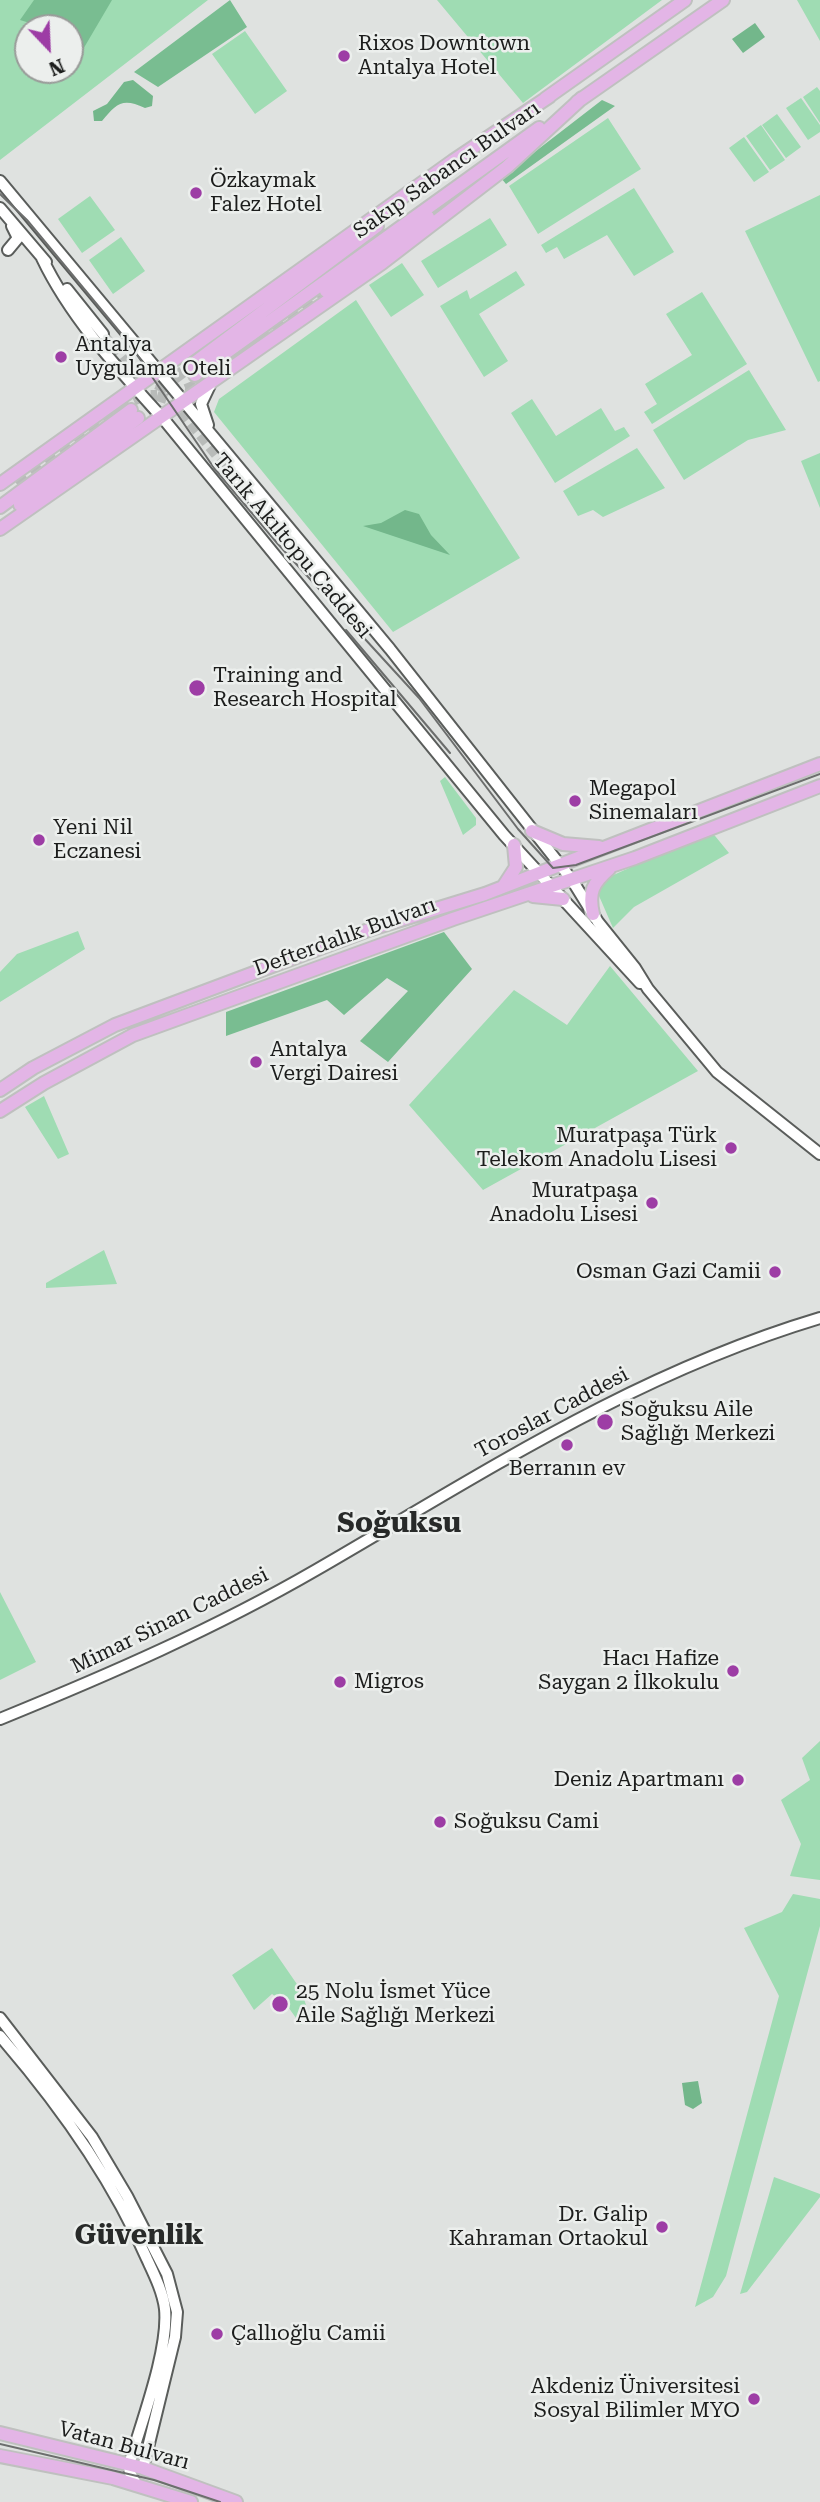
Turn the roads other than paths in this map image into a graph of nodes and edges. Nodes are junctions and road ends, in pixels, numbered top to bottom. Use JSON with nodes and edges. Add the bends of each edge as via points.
{"nodes":[{"id":1,"x":685,"y":0,"type":"edge"},
{"id":2,"x":723,"y":0,"type":"edge"},
{"id":3,"x":550,"y":96,"type":"junction"},
{"id":4,"x":582,"y":98,"type":"junction"},
{"id":5,"x":554,"y":122,"type":"junction"},
{"id":6,"x":0,"y":181,"type":"edge"},
{"id":7,"x":0,"y":209,"type":"edge"},
{"id":8,"x":39,"y":254,"type":"junction"},
{"id":9,"x":326,"y":291,"type":"tunnel mouth"},
{"id":10,"x":103,"y":334,"type":"tunnel mouth"},
{"id":11,"x":159,"y":371,"type":"junction"},
{"id":12,"x":214,"y":378,"type":"junction"},
{"id":13,"x":135,"y":388,"type":"junction"},
{"id":14,"x":183,"y":401,"type":"junction"},
{"id":15,"x":161,"y":416,"type":"junction"},
{"id":16,"x":139,"y":432,"type":"junction"},
{"id":17,"x":178,"y":437,"type":"junction"},
{"id":18,"x":220,"y":446,"type":"junction"},
{"id":19,"x":233,"y":476,"type":"tunnel mouth"},
{"id":20,"x":16,"y":483,"type":"tunnel mouth"},
{"id":21,"x":0,"y":484,"type":"edge"},
{"id":22,"x":0,"y":495,"type":"edge"},
{"id":23,"x":0,"y":507,"type":"edge"},
{"id":24,"x":0,"y":520,"type":"edge"},
{"id":25,"x":0,"y":528,"type":"edge"},
{"id":26,"x":371,"y":627,"type":"junction"},
{"id":27,"x":820,"y":764,"type":"edge"},
{"id":28,"x":820,"y":786,"type":"edge"},
{"id":29,"x":532,"y":831,"type":"junction"},
{"id":30,"x":514,"y":845,"type":"junction"},
{"id":31,"x":603,"y":848,"type":"junction"},
{"id":32,"x":559,"y":865,"type":"junction"},
{"id":33,"x":612,"y":867,"type":"junction"},
{"id":34,"x":537,"y":874,"type":"junction"},
{"id":35,"x":572,"y":880,"type":"junction"},
{"id":36,"x":551,"y":886,"type":"junction"},
{"id":37,"x":502,"y":887,"type":"junction"},
{"id":38,"x":516,"y":898,"type":"junction"},
{"id":39,"x":563,"y":899,"type":"junction"},
{"id":40,"x":593,"y":914,"type":"junction"},
{"id":41,"x":648,"y":989,"type":"junction"},
{"id":42,"x":0,"y":1090,"type":"edge"},
{"id":43,"x":0,"y":1111,"type":"edge"},
{"id":44,"x":820,"y":1154,"type":"edge"},
{"id":45,"x":820,"y":1318,"type":"edge"},
{"id":46,"x":316,"y":1570,"type":"joint"},
{"id":47,"x":0,"y":1719,"type":"edge"},
{"id":48,"x":0,"y":2018,"type":"edge"},
{"id":49,"x":0,"y":2036,"type":"edge"},
{"id":50,"x":0,"y":2433,"type":"edge"},
{"id":51,"x":0,"y":2456,"type":"edge"},
{"id":52,"x":130,"y":2465,"type":"junction"},
{"id":53,"x":143,"y":2468,"type":"junction"},
{"id":54,"x":136,"y":2484,"type":"junction"},
{"id":55,"x":191,"y":2502,"type":"edge"},
{"id":56,"x":236,"y":2502,"type":"edge"}],
"edges":[{"from":1,"to":3,"type":"main road","name":"Sakıp Sabancı Bulvarı"},
{"from":2,"to":4,"type":"main road","name":"Sakıp Sabancı Bulvarı"},
{"from":3,"to":4,"type":"main road","name":"Sakıp Sabancı Bulvarı","via":[[192,371]]},
{"from":3,"to":11,"type":"main road"},
{"from":4,"to":5,"type":"main road"},
{"from":5,"to":9,"type":"main road"},
{"from":5,"to":12,"type":"main road","via":[[507,167],[382,263]]},
{"from":6,"to":11,"type":"main road"},
{"from":7,"to":8,"type":"main road"},
{"from":7,"to":8,"type":"main road","via":[[18,235],[8,250],[25,247]]},
{"from":8,"to":10,"type":"main road"},
{"from":8,"to":13,"type":"main road","via":[[56,286]]},
{"from":11,"to":13,"type":"main road"},
{"from":11,"to":14,"type":"main road","name":"Tarık Akıltopu Caddesi"},
{"from":12,"to":14,"type":"main road"},
{"from":12,"to":18,"type":"main road","via":[[204,393],[202,410]]},
{"from":13,"to":15,"type":"main road","name":"Tarık Akıltopu Caddesi"},
{"from":13,"to":21,"type":"main road"},
{"from":14,"to":15,"type":"main road"},
{"from":14,"to":18,"type":"main road","name":"Tarık Akıltopu Caddesi"},
{"from":15,"to":16,"type":"main road"},
{"from":15,"to":17,"type":"main road","name":"Tarık Akıltopu Caddesi"},
{"from":16,"to":17,"type":"main road","via":[[159,426]]},
{"from":16,"to":25,"type":"main road"},
{"from":17,"to":30,"type":"main road","name":"Tarık Akıltopu Caddesi"},
{"from":18,"to":26,"type":"main road","name":"Tarık Akıltopu Caddesi"},
{"from":19,"to":26,"type":"main road","via":[[312,572]]},
{"from":20,"to":22,"type":"main road"},
{"from":23,"to":24,"type":"main road","via":[[135,414]]},
{"from":26,"to":29,"type":"main road","name":"Tarık Akıltopu Caddesi"},
{"from":27,"to":31,"type":"main road","name":"Defterdalık Bulvarı"},
{"from":28,"to":33,"type":"main road","name":"Defterdalık Bulvarı"},
{"from":29,"to":31,"type":"main road","via":[[564,844]]},
{"from":29,"to":32,"type":"main road","name":"Tarık Akıltopu Caddesi"},
{"from":30,"to":34,"type":"main road","name":"Tarık Akıltopu Caddesi"},
{"from":30,"to":37,"type":"main road","via":[[516,867]]},
{"from":31,"to":32,"type":"main road","name":"Defterdalık Bulvarı"},
{"from":32,"to":34,"type":"main road","name":"Defterdalık Bulvarı"},
{"from":32,"to":35,"type":"main road","name":"Tarık Akıltopu Caddesi"},
{"from":33,"to":35,"type":"main road","name":"Defterdalık Bulvarı"},
{"from":33,"to":40,"type":"main road","via":[[594,883]]},
{"from":34,"to":36,"type":"main road","name":"Tarık Akıltopu Caddesi"},
{"from":34,"to":37,"type":"main road","name":"Defterdalık Bulvarı"},
{"from":35,"to":36,"type":"main road","name":"Defterdalık Bulvarı"},
{"from":35,"to":40,"type":"main road","name":"Tarık Akıltopu Caddesi"},
{"from":36,"to":38,"type":"main road","name":"Defterdalık Bulvarı"},
{"from":36,"to":39,"type":"main road","name":"Tarık Akıltopu Caddesi"},
{"from":37,"to":42,"type":"main road","name":"Defterdalık Bulvarı","via":[[371,929],[128,1021],[33,1068]]},
{"from":38,"to":39,"type":"main road","via":[[546,895]]},
{"from":38,"to":43,"type":"main road","name":"Defterdalık Bulvarı","via":[[133,1035]]},
{"from":39,"to":41,"type":"main road","name":"Tarık Akıltopu Caddesi"},
{"from":40,"to":41,"type":"main road","name":"Tarık Akıltopu Caddesi"},
{"from":41,"to":44,"type":"main road","via":[[717,1072]]},
{"from":45,"to":46,"type":"main road","name":"Toroslar Caddesi","via":[[751,1339],[643,1386],[539,1438]]},
{"from":46,"to":47,"type":"main road","name":"Mimar Sinan Caddesi","via":[[142,1661]]},
{"from":48,"to":53,"type":"main road","via":[[92,2137],[167,2274],[177,2312],[175,2337]]},
{"from":49,"to":52,"type":"main road","via":[[55,2102],[111,2190],[137,2236],[165,2307],[164,2330]]},
{"from":50,"to":52,"type":"main road","name":"Vatan Bulvarı"},
{"from":51,"to":54,"type":"main road"},
{"from":52,"to":53,"type":"main road","name":"Vatan Bulvarı"},
{"from":52,"to":54,"type":"main road"},
{"from":53,"to":56,"type":"main road","name":"Vatan Bulvarı"},
{"from":54,"to":55,"type":"main road"}]}
